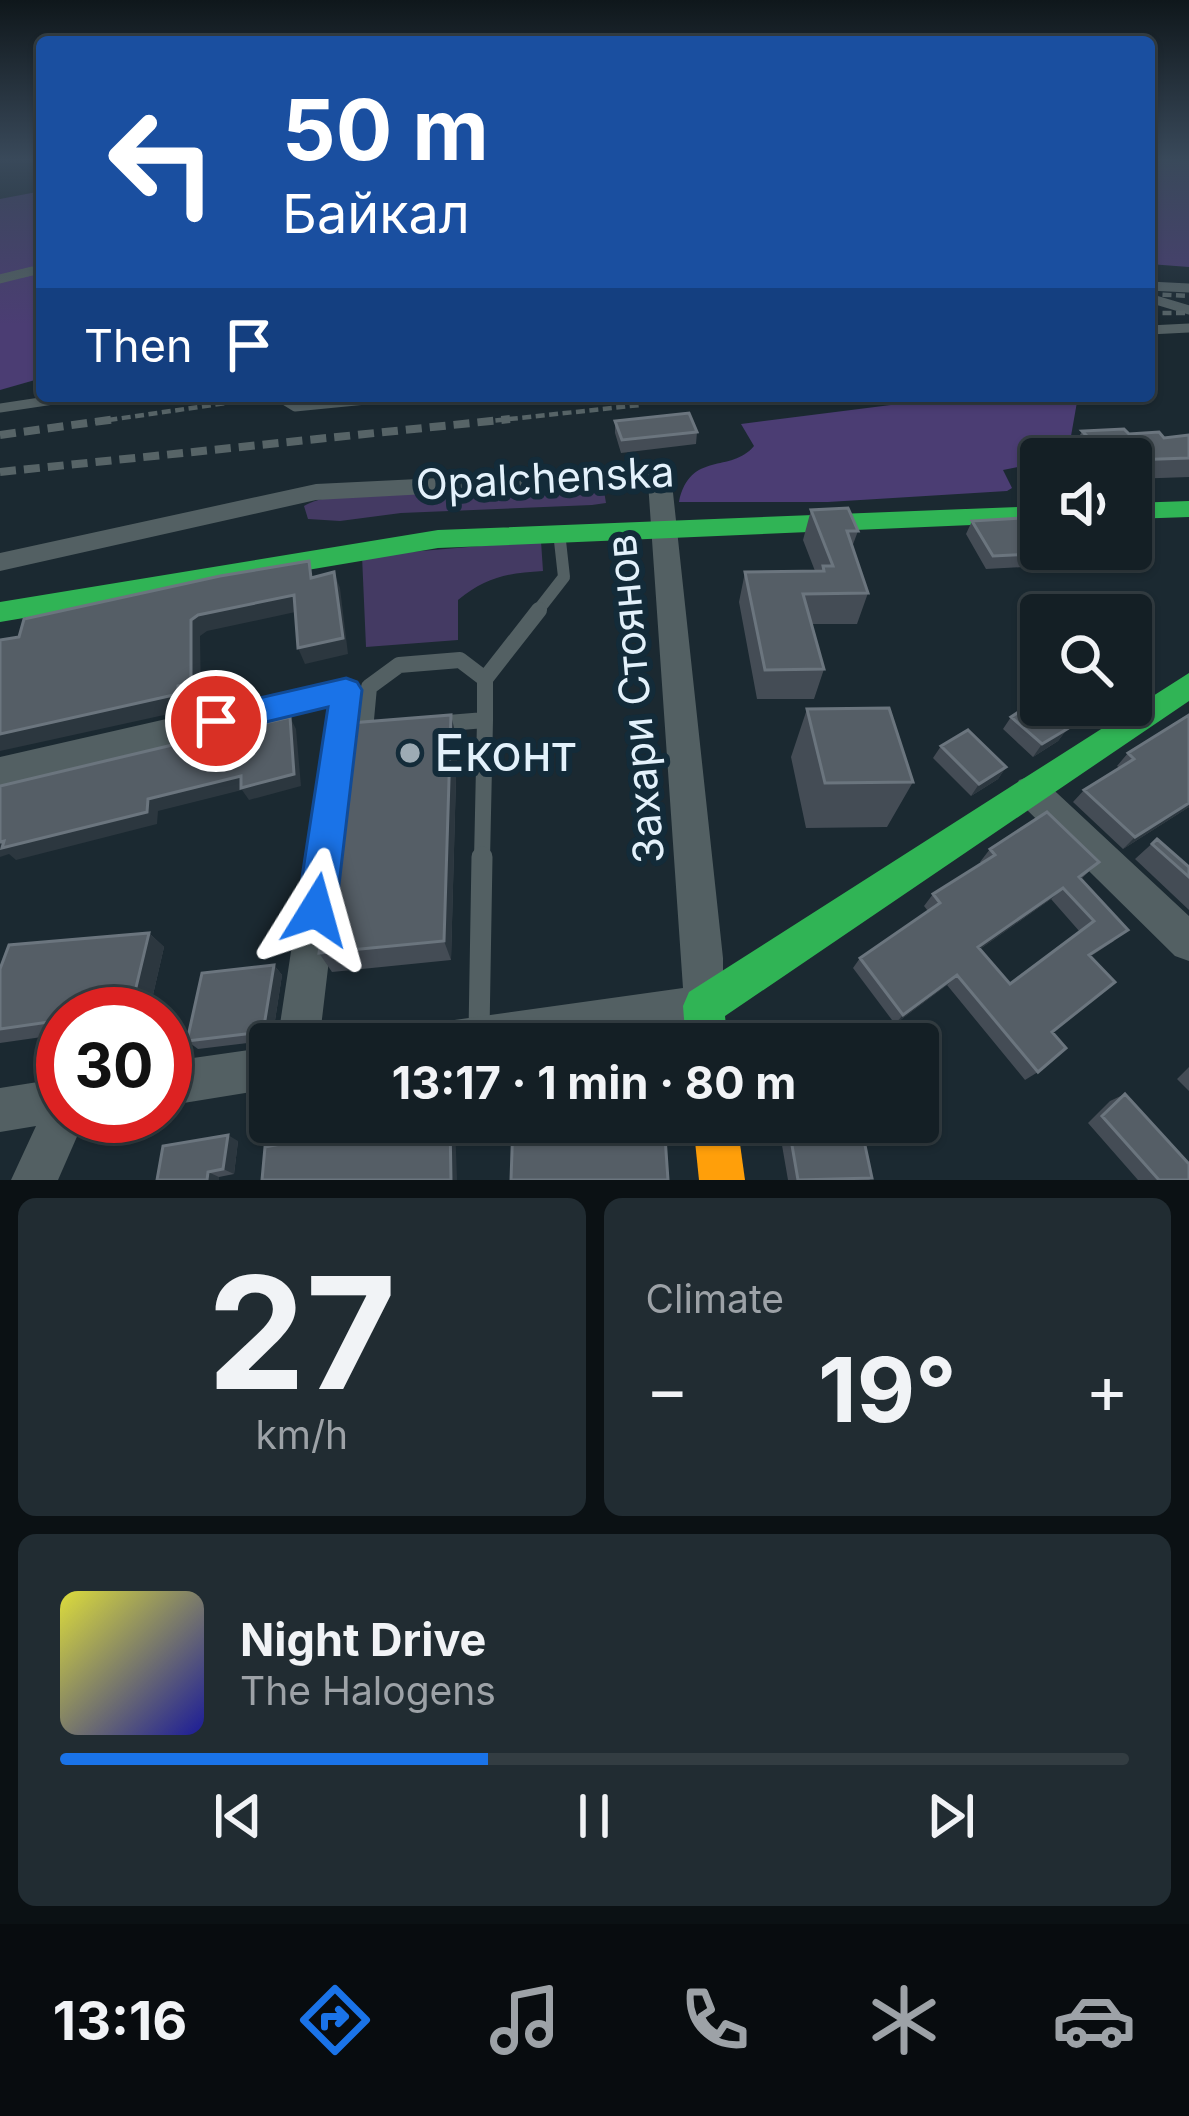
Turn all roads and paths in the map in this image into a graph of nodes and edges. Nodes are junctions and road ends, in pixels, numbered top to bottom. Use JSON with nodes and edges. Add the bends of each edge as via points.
{"nodes":[{"id":1,"x":36,"y":270,"type":"edge"},
{"id":2,"x":0,"y":279,"type":"edge"},
{"id":3,"x":1155,"y":286,"type":"edge"},
{"id":4,"x":1189,"y":288,"type":"edge"},
{"id":5,"x":1155,"y":300,"type":"edge"},
{"id":6,"x":1189,"y":310,"type":"edge"},
{"id":7,"x":1189,"y":328,"type":"edge"},
{"id":8,"x":1155,"y":330,"type":"edge"},
{"id":9,"x":40,"y":402,"type":"edge"},
{"id":10,"x":287,"y":402,"type":"edge"},
{"id":11,"x":346,"y":402,"type":"edge"},
{"id":12,"x":0,"y":408,"type":"edge"},
{"id":13,"x":1189,"y":494,"type":"edge"},
{"id":14,"x":1152,"y":495,"type":"edge"},
{"id":15,"x":1020,"y":500,"type":"edge"},
{"id":16,"x":1189,"y":508,"type":"edge"},
{"id":17,"x":1152,"y":510,"type":"edge"},
{"id":18,"x":1020,"y":515,"type":"edge"},
{"id":19,"x":560,"y":532,"type":"junction"},
{"id":20,"x":0,"y":562,"type":"edge"},
{"id":21,"x":62,"y":600,"type":"junction"},
{"id":22,"x":0,"y":612,"type":"edge"},
{"id":23,"x":485,"y":679,"type":"junction"},
{"id":24,"x":1189,"y":686,"type":"edge"},
{"id":25,"x":485,"y":720,"type":"junction"},
{"id":26,"x":426,"y":725,"type":"edge"},
{"id":27,"x":385,"y":728,"type":"edge"},
{"id":28,"x":352,"y":731,"type":"junction"},
{"id":29,"x":0,"y":772,"type":"edge"},
{"id":30,"x":1031,"y":791,"type":"junction"},
{"id":31,"x":1189,"y":941,"type":"edge"},
{"id":32,"x":302,"y":1023,"type":"edge"},
{"id":33,"x":478,"y":1023,"type":"edge"},
{"id":34,"x":705,"y":1023,"type":"edge"},
{"id":35,"x":708,"y":1023,"type":"edge"},
{"id":36,"x":249,"y":1071,"type":"edge"},
{"id":37,"x":192,"y":1080,"type":"edge"},
{"id":38,"x":36,"y":1104,"type":"edge"},
{"id":39,"x":0,"y":1110,"type":"edge"},
{"id":40,"x":51,"y":1143,"type":"edge"},
{"id":41,"x":718,"y":1143,"type":"edge"},
{"id":42,"x":34,"y":1180,"type":"edge"},
{"id":43,"x":722,"y":1180,"type":"edge"}],
"edges":[{"from":1,"to":2,"type":"lane"},
{"from":3,"to":4,"type":"lane"},
{"from":5,"to":6,"type":"lane"},
{"from":7,"to":8,"type":"lane"},
{"from":9,"to":12,"type":"lane"},
{"from":10,"to":11,"type":"lane"},
{"from":13,"to":14,"type":"street"},
{"from":15,"to":21,"type":"street","name":"Opalchenska","via":[[438,523],[155,572]]},
{"from":16,"to":17,"type":"street"},
{"from":18,"to":19,"type":"street","name":"Opalchenska"},
{"from":19,"to":21,"type":"street","name":"Opalchenska","via":[[375,546]]},
{"from":19,"to":23,"type":"lane","via":[[564,577]]},
{"from":20,"to":34,"type":"street","name":"Захари Стоянов","via":[[316,492],[659,474]]},
{"from":21,"to":22,"type":"street","name":"Opalchenska"},
{"from":23,"to":25,"type":"lane"},
{"from":23,"to":28,"type":"lane","via":[[460,660],[399,665],[369,687]]},
{"from":24,"to":30,"type":"street"},
{"from":25,"to":26,"type":"lane"},
{"from":25,"to":33,"type":"lane"},
{"from":27,"to":28,"type":"lane"},
{"from":28,"to":29,"type":"street","via":[[346,690]]},
{"from":28,"to":32,"type":"street"},
{"from":30,"to":31,"type":"street"},
{"from":30,"to":35,"type":"street"},
{"from":36,"to":37,"type":"street"},
{"from":38,"to":39,"type":"street"},
{"from":40,"to":42,"type":"street"},
{"from":41,"to":43,"type":"street"}]}
